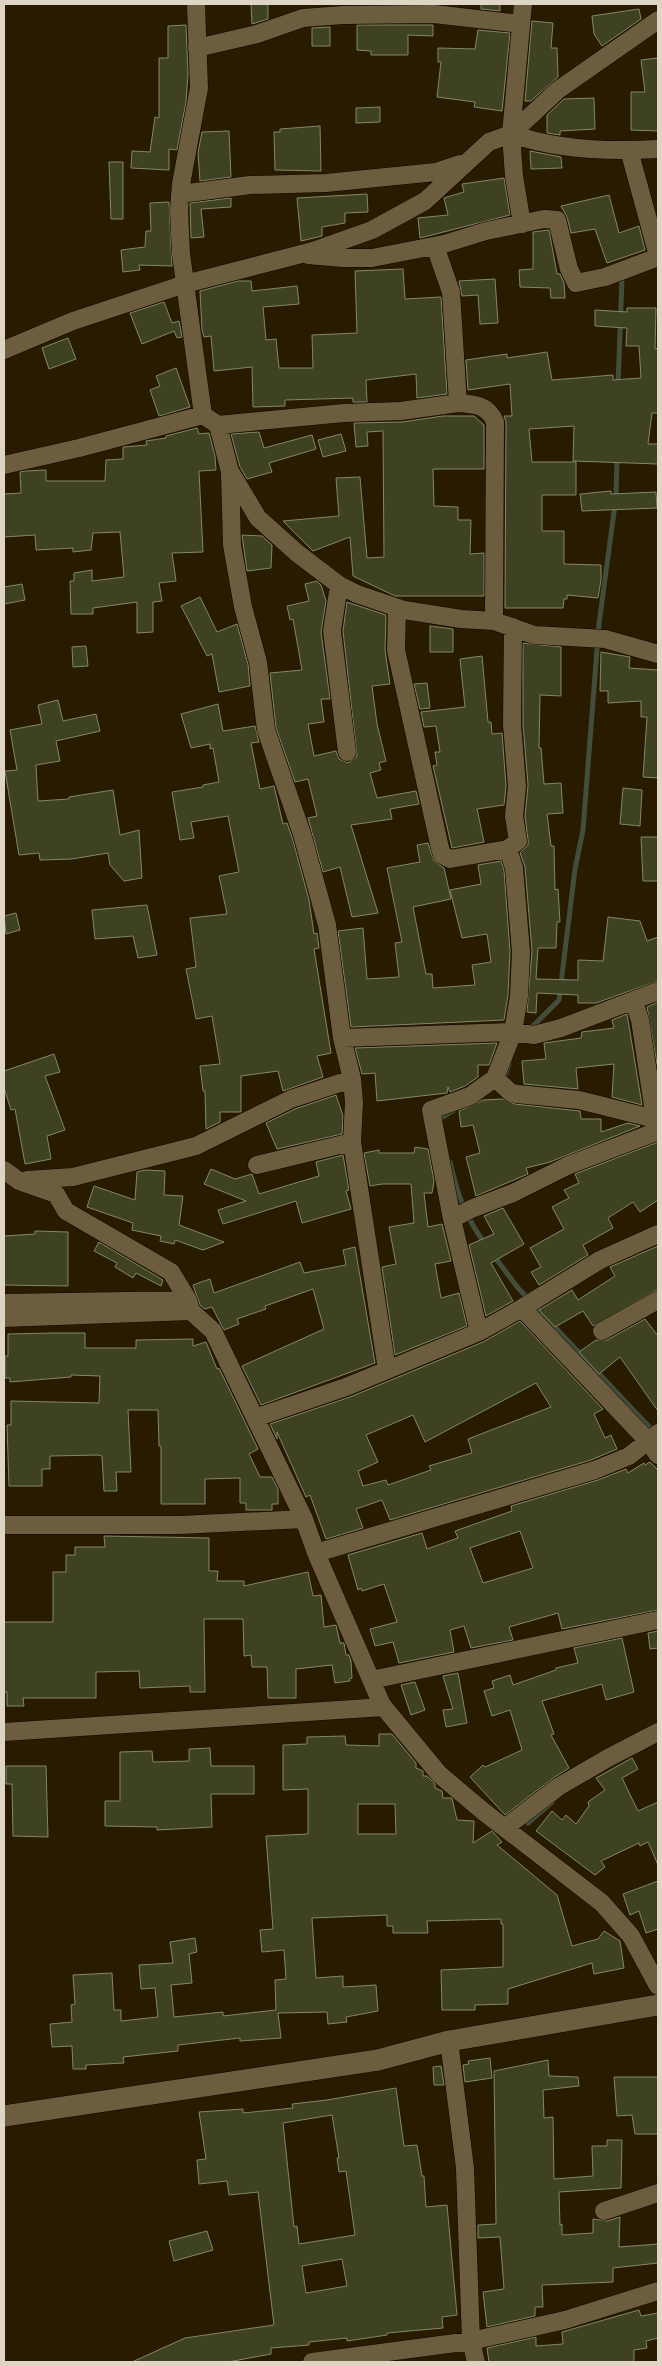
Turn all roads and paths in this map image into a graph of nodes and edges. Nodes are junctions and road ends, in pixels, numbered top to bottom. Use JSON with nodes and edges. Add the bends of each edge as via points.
{"nodes":[{"id":1,"x":196,"y":4,"type":"edge"},
{"id":2,"x":523,"y":4,"type":"edge"},
{"id":3,"x":658,"y":20,"type":"edge"},
{"id":4,"x":521,"y":24,"type":"junction"},
{"id":5,"x":197,"y":48,"type":"junction"},
{"id":6,"x":511,"y":134,"type":"junction"},
{"id":7,"x":658,"y":149,"type":"edge"},
{"id":8,"x":629,"y":150,"type":"junction"},
{"id":9,"x":464,"y":163,"type":"junction"},
{"id":10,"x":180,"y":194,"type":"junction"},
{"id":11,"x":522,"y":224,"type":"junction"},
{"id":12,"x":435,"y":246,"type":"junction"},
{"id":13,"x":300,"y":254,"type":"junction"},
{"id":14,"x":658,"y":256,"type":"edge"},
{"id":15,"x":184,"y":284,"type":"junction"},
{"id":16,"x":4,"y":350,"type":"edge"},
{"id":17,"x":458,"y":403,"type":"junction"},
{"id":18,"x":203,"y":415,"type":"junction"},
{"id":19,"x":218,"y":425,"type":"junction"},
{"id":20,"x":4,"y":464,"type":"edge"},
{"id":21,"x":230,"y":472,"type":"junction"},
{"id":22,"x":339,"y":585,"type":"junction"},
{"id":23,"x":397,"y":608,"type":"junction"},
{"id":24,"x":494,"y":620,"type":"junction"},
{"id":25,"x":513,"y":627,"type":"junction"},
{"id":26,"x":658,"y":654,"type":"edge"},
{"id":27,"x":347,"y":752,"type":"dead end"},
{"id":28,"x":508,"y":850,"type":"junction"},
{"id":29,"x":658,"y":991,"type":"edge"},
{"id":30,"x":634,"y":1002,"type":"junction"},
{"id":31,"x":513,"y":1032,"type":"junction"},
{"id":32,"x":342,"y":1038,"type":"junction"},
{"id":33,"x":495,"y":1078,"type":"junction"},
{"id":34,"x":352,"y":1079,"type":"junction"},
{"id":35,"x":657,"y":1125,"type":"edge"},
{"id":36,"x":352,"y":1142,"type":"junction"},
{"id":37,"x":257,"y":1165,"type":"dead end"},
{"id":38,"x":4,"y":1170,"type":"edge"},
{"id":39,"x":19,"y":1181,"type":"junction"},
{"id":40,"x":461,"y":1215,"type":"junction"},
{"id":41,"x":658,"y":1234,"type":"edge"},
{"id":42,"x":658,"y":1300,"type":"edge"},
{"id":43,"x":4,"y":1304,"type":"edge"},
{"id":44,"x":529,"y":1304,"type":"junction"},
{"id":45,"x":190,"y":1306,"type":"junction"},
{"id":46,"x":4,"y":1318,"type":"edge"},
{"id":47,"x":602,"y":1331,"type":"dead end"},
{"id":48,"x":479,"y":1332,"type":"junction"},
{"id":49,"x":387,"y":1370,"type":"junction"},
{"id":50,"x":255,"y":1418,"type":"junction"},
{"id":51,"x":653,"y":1437,"type":"edge"},
{"id":52,"x":658,"y":1455,"type":"edge"},
{"id":53,"x":304,"y":1519,"type":"junction"},
{"id":54,"x":4,"y":1525,"type":"edge"},
{"id":55,"x":316,"y":1553,"type":"junction"},
{"id":56,"x":658,"y":1620,"type":"edge"},
{"id":57,"x":370,"y":1680,"type":"junction"},
{"id":58,"x":384,"y":1708,"type":"junction"},
{"id":59,"x":4,"y":1732,"type":"edge"},
{"id":60,"x":658,"y":1732,"type":"edge"},
{"id":61,"x":506,"y":1827,"type":"junction"},
{"id":62,"x":658,"y":1986,"type":"edge"},
{"id":63,"x":658,"y":2004,"type":"edge"},
{"id":64,"x":449,"y":2041,"type":"junction"},
{"id":65,"x":4,"y":2116,"type":"edge"},
{"id":66,"x":658,"y":2193,"type":"edge"},
{"id":67,"x":604,"y":2211,"type":"dead end"},
{"id":68,"x":658,"y":2291,"type":"edge"},
{"id":69,"x":472,"y":2341,"type":"junction"},
{"id":70,"x":312,"y":2362,"type":"edge"},
{"id":71,"x":476,"y":2362,"type":"edge"}],
"edges":[{"from":1,"to":5,"type":"street"},
{"from":2,"to":4,"type":"street"},
{"from":3,"to":6,"type":"street","via":[[558,90]]},
{"from":4,"to":5,"type":"street","via":[[434,14],[343,14],[303,18],[257,34]]},
{"from":4,"to":6,"type":"street"},
{"from":5,"to":10,"type":"street","via":[[199,88]]},
{"from":6,"to":8,"type":"street","via":[[528,140],[582,148]]},
{"from":6,"to":9,"type":"street","via":[[488,142]]},
{"from":6,"to":11,"type":"street"},
{"from":7,"to":8,"type":"street"},
{"from":8,"to":14,"type":"street"},
{"from":9,"to":10,"type":"street","via":[[436,172],[326,183],[250,185]]},
{"from":9,"to":13,"type":"street","via":[[425,201],[372,230]]},
{"from":10,"to":15,"type":"street"},
{"from":11,"to":12,"type":"street"},
{"from":11,"to":14,"type":"street","via":[[557,220],[569,269],[576,283],[605,277]]},
{"from":12,"to":13,"type":"street","via":[[372,258]]},
{"from":12,"to":17,"type":"street","via":[[451,292]]},
{"from":13,"to":15,"type":"street"},
{"from":15,"to":16,"type":"street","via":[[73,321]]},
{"from":15,"to":18,"type":"street"},
{"from":17,"to":19,"type":"street","via":[[401,411]]},
{"from":17,"to":24,"type":"street","via":[[491,411],[495,422]]},
{"from":18,"to":19,"type":"street"},
{"from":18,"to":20,"type":"street"},
{"from":19,"to":21,"type":"street"},
{"from":21,"to":22,"type":"street","via":[[258,518]]},
{"from":21,"to":32,"type":"street","via":[[232,544],[243,607],[258,662],[266,730],[302,834],[326,925]]},
{"from":22,"to":23,"type":"street"},
{"from":22,"to":27,"type":"street","via":[[332,631]]},
{"from":23,"to":24,"type":"street"},
{"from":23,"to":28,"type":"street","via":[[396,650],[442,855],[459,859]]},
{"from":24,"to":25,"type":"street"},
{"from":25,"to":26,"type":"street","via":[[534,635],[597,639]]},
{"from":25,"to":28,"type":"street","via":[[512,724],[517,786],[514,816],[518,841]]},
{"from":28,"to":31,"type":"street","via":[[514,868],[521,952]]},
{"from":29,"to":30,"type":"street"},
{"from":30,"to":31,"type":"street","via":[[534,1035]]},
{"from":30,"to":35,"type":"street","via":[[642,1028]]},
{"from":31,"to":32,"type":"street"},
{"from":31,"to":33,"type":"street"},
{"from":32,"to":34,"type":"street"},
{"from":33,"to":35,"type":"street","via":[[511,1093],[579,1100]]},
{"from":33,"to":40,"type":"street","via":[[470,1096],[432,1110]]},
{"from":34,"to":36,"type":"street"},
{"from":34,"to":39,"type":"street","via":[[291,1099],[196,1146],[74,1176]]},
{"from":35,"to":40,"type":"street"},
{"from":36,"to":37,"type":"street"},
{"from":36,"to":49,"type":"street"},
{"from":38,"to":39,"type":"street"},
{"from":39,"to":45,"type":"street","via":[[56,1194],[66,1211],[171,1272]]},
{"from":40,"to":48,"type":"street"},
{"from":41,"to":44,"type":"street","via":[[600,1260]]},
{"from":42,"to":47,"type":"street"},
{"from":43,"to":45,"type":"street"},
{"from":44,"to":48,"type":"street"},
{"from":44,"to":51,"type":"street"},
{"from":45,"to":46,"type":"street"},
{"from":45,"to":50,"type":"street","via":[[214,1331]]},
{"from":48,"to":49,"type":"street"},
{"from":49,"to":50,"type":"street"},
{"from":50,"to":53,"type":"street"},
{"from":51,"to":52,"type":"street"},
{"from":51,"to":55,"type":"street","via":[[629,1456],[595,1470]]},
{"from":53,"to":54,"type":"street","via":[[180,1525]]},
{"from":53,"to":55,"type":"street"},
{"from":55,"to":57,"type":"street"},
{"from":56,"to":57,"type":"street"},
{"from":57,"to":58,"type":"street"},
{"from":58,"to":59,"type":"street"},
{"from":58,"to":61,"type":"street","via":[[439,1774]]},
{"from":60,"to":61,"type":"street","via":[[558,1787]]},
{"from":61,"to":62,"type":"street","via":[[602,1903],[631,1936]]},
{"from":63,"to":64,"type":"street"},
{"from":64,"to":65,"type":"street","via":[[378,2060]]},
{"from":64,"to":69,"type":"street","via":[[465,2168]]},
{"from":66,"to":67,"type":"street"},
{"from":68,"to":69,"type":"street","via":[[565,2320]]},
{"from":69,"to":70,"type":"street"},
{"from":69,"to":71,"type":"street"}]}
